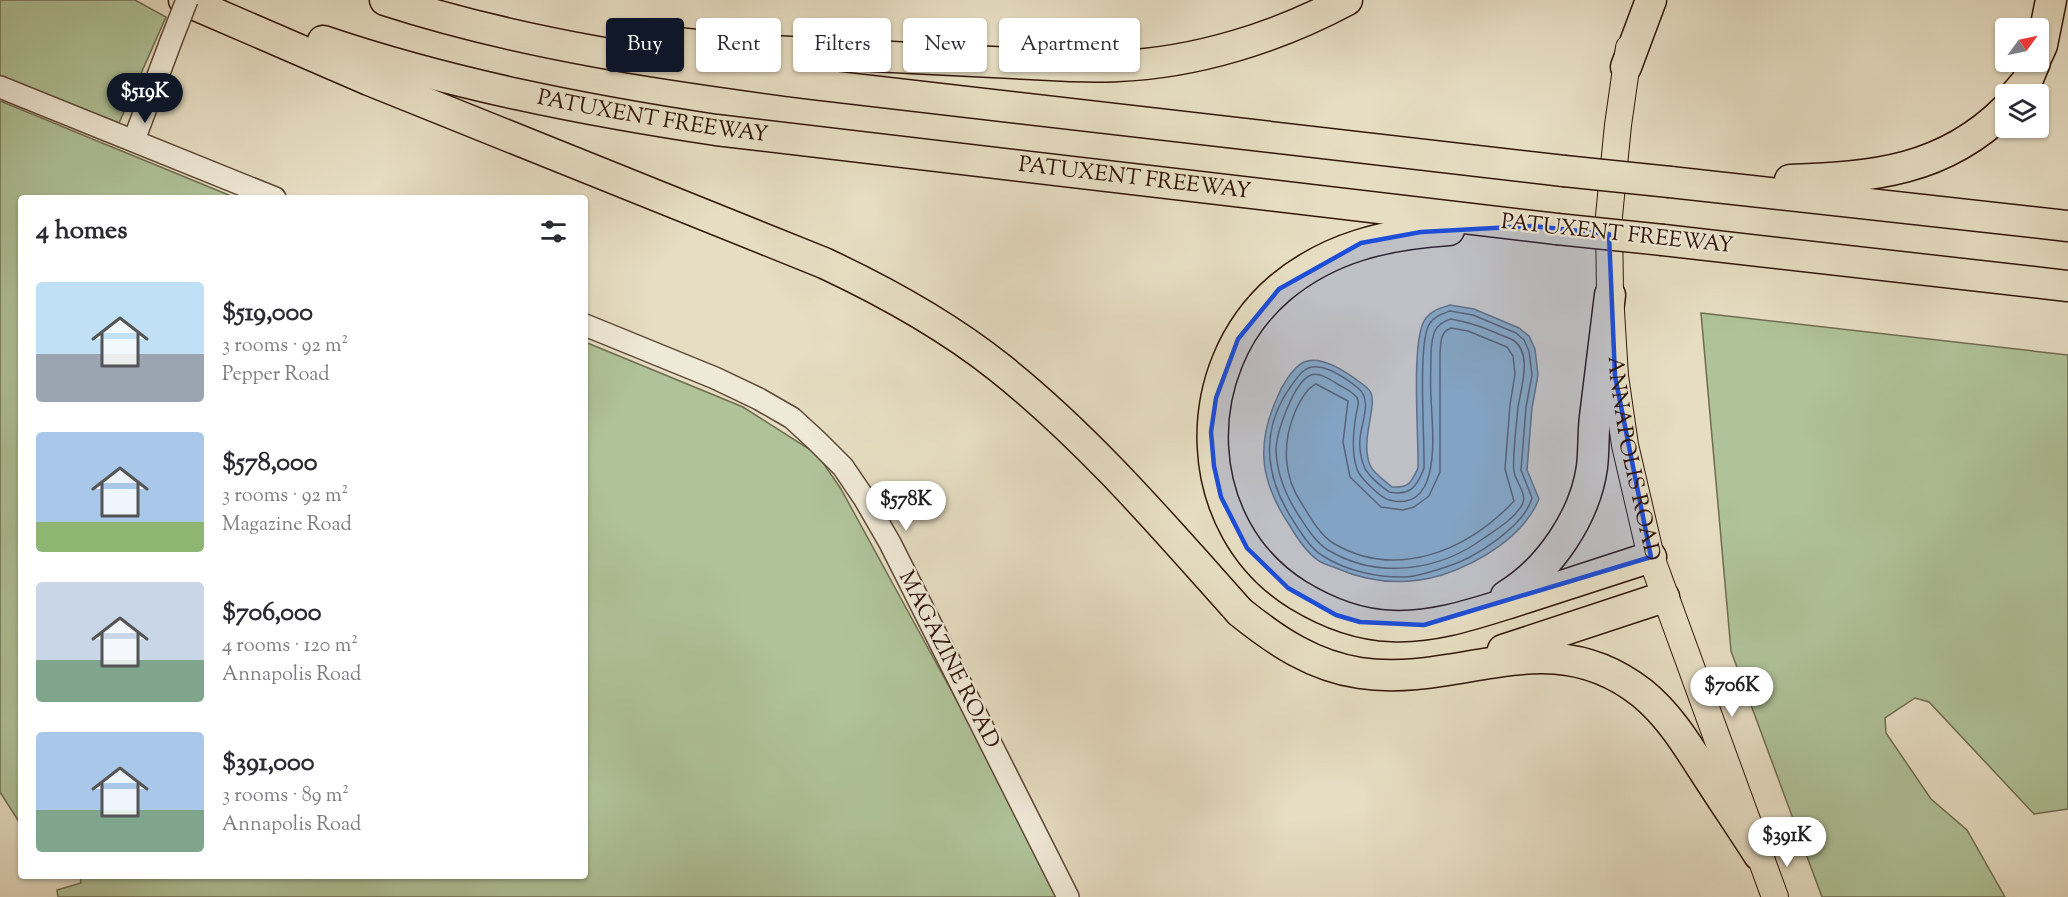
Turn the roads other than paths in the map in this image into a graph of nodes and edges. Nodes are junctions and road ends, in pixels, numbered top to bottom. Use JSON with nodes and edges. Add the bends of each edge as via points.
{"nodes":[{"id":1,"x":186,"y":0,"type":"edge"},
{"id":2,"x":216,"y":0,"type":"edge"},
{"id":3,"x":385,"y":0,"type":"edge"},
{"id":4,"x":424,"y":0,"type":"edge"},
{"id":5,"x":1347,"y":0,"type":"edge"},
{"id":6,"x":1636,"y":0,"type":"edge"},
{"id":7,"x":1651,"y":0,"type":"edge"},
{"id":8,"x":2051,"y":0,"type":"edge"},
{"id":9,"x":2048,"y":18,"type":"edge"},
{"id":10,"x":1626,"y":67,"type":"junction"},
{"id":11,"x":0,"y":87,"type":"edge"},
{"id":12,"x":1995,"y":118,"type":"edge"},
{"id":13,"x":134,"y":140,"type":"junction"},
{"id":14,"x":1678,"y":183,"type":"junction"},
{"id":15,"x":268,"y":195,"type":"edge"},
{"id":16,"x":2068,"y":226,"type":"edge"},
{"id":17,"x":1544,"y":227,"type":"junction"},
{"id":18,"x":2068,"y":286,"type":"edge"},
{"id":19,"x":1610,"y":295,"type":"junction"},
{"id":20,"x":588,"y":326,"type":"edge"},
{"id":21,"x":1652,"y":557,"type":"junction"},
{"id":22,"x":1664,"y":597,"type":"junction"},
{"id":23,"x":1476,"y":614,"type":"junction"},
{"id":24,"x":1432,"y":673,"type":"junction"},
{"id":25,"x":1759,"y":855,"type":"junction"},
{"id":26,"x":1068,"y":897,"type":"edge"},
{"id":27,"x":1775,"y":897,"type":"edge"}],
"edges":[{"from":1,"to":13,"type":"street","bridge":true},
{"from":1,"to":24,"type":"highway","via":[[872,285],[923,314],[1000,368],[1051,412],[1092,451],[1240,612],[1265,632],[1321,663],[1359,673]]},
{"from":2,"to":17,"type":"highway","name":"PATUXENT FREEWAY","via":[[377,59],[629,117],[814,143]]},
{"from":3,"to":14,"type":"highway","bridge":true,"via":[[547,43],[718,71]]},
{"from":4,"to":5,"type":"highway","via":[[646,40],[734,49],[1119,66],[1218,50],[1301,23]]},
{"from":6,"to":10,"type":"main road","name":"ANNAPOLIS ROAD"},
{"from":7,"to":10,"type":"highway"},
{"from":8,"to":9,"type":"highway"},
{"from":10,"to":19,"type":"main road","name":"ANNAPOLIS ROAD","via":[[1609,216]]},
{"from":11,"to":13,"type":"street"},
{"from":12,"to":14,"type":"highway","via":[[1954,149],[1927,162],[1885,172],[1836,179]]},
{"from":13,"to":15,"type":"street"},
{"from":14,"to":16,"type":"highway"},
{"from":17,"to":18,"type":"highway","name":"PATUXENT FREEWAY","bridge":true},
{"from":17,"to":23,"type":"highway","via":[[1401,235],[1361,243],[1308,268],[1279,289],[1238,339],[1216,398],[1211,432],[1221,497],[1231,522],[1265,570],[1336,615],[1360,622],[1424,625]]},
{"from":19,"to":21,"type":"main road","name":"ANNAPOLIS ROAD","via":[[1625,445]]},
{"from":19,"to":23,"type":"highway","via":[[1592,468],[1579,511],[1545,564],[1524,585]]},
{"from":20,"to":26,"type":"street","name":"MAGAZINE ROAD","via":[[759,399],[792,418],[843,467],[890,543]]},
{"from":21,"to":22,"type":"main road","name":"ANNAPOLIS ROAD"},
{"from":21,"to":23,"type":"highway"},
{"from":22,"to":24,"type":"highway"},
{"from":22,"to":25,"type":"main road","name":"ANNAPOLIS ROAD"},
{"from":24,"to":25,"type":"highway","via":[[1535,657],[1591,665],[1616,676],[1666,715]]},
{"from":25,"to":27,"type":"main road","name":"ANNAPOLIS ROAD"}]}
